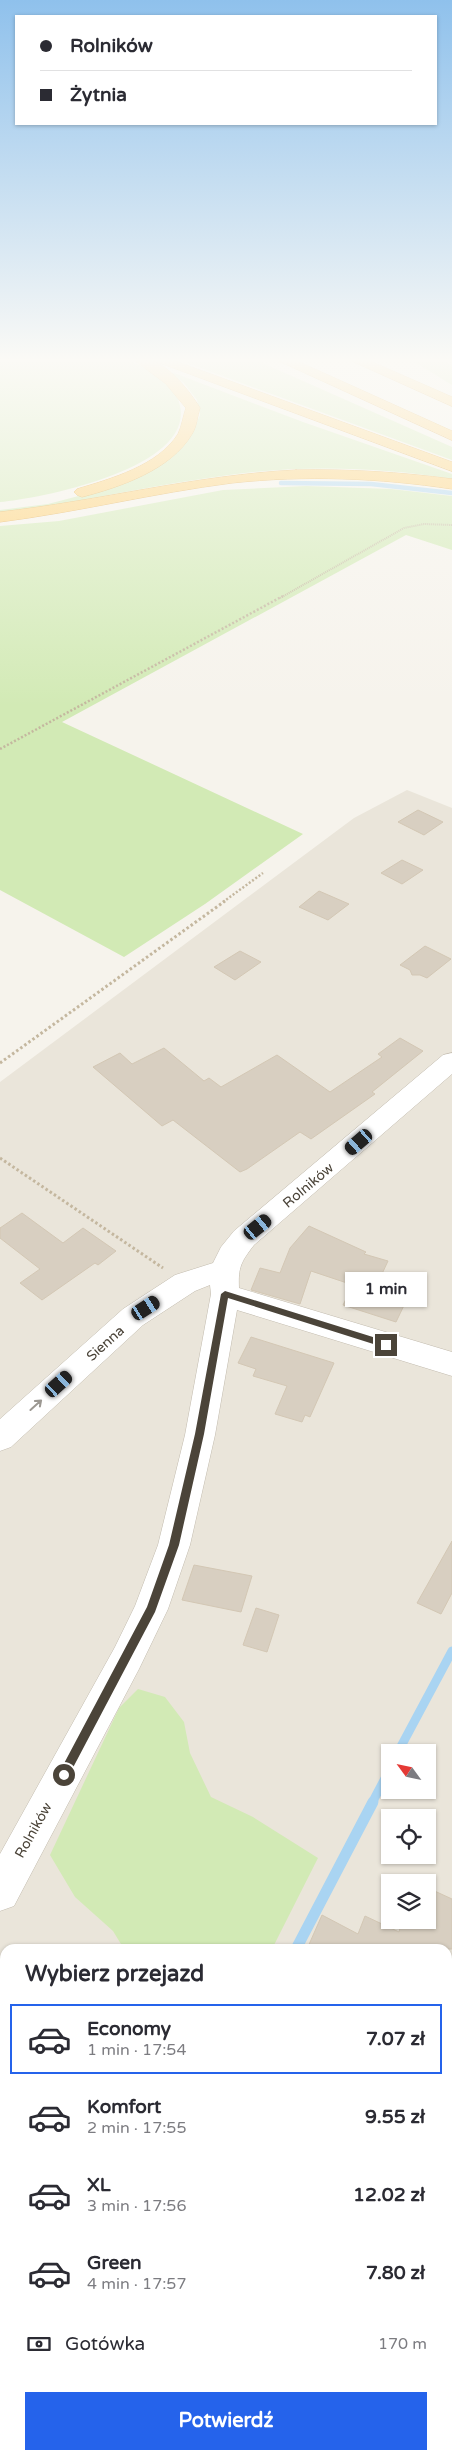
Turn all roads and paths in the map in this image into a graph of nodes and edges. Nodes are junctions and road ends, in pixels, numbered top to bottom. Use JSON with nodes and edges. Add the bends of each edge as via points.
{"nodes":[{"id":1,"x":124,"y":476,"type":"edge"},
{"id":2,"x":289,"y":476,"type":"edge"},
{"id":3,"x":379,"y":476,"type":"edge"},
{"id":4,"x":452,"y":484,"type":"edge"},
{"id":5,"x":0,"y":506,"type":"edge"},
{"id":6,"x":0,"y":517,"type":"edge"},
{"id":7,"x":452,"y":525,"type":"edge"},
{"id":8,"x":0,"y":749,"type":"edge"},
{"id":9,"x":263,"y":873,"type":"dead end"},
{"id":10,"x":452,"y":1061,"type":"edge"},
{"id":11,"x":0,"y":1063,"type":"edge"},
{"id":12,"x":0,"y":1158,"type":"edge"},
{"id":13,"x":224,"y":1282,"type":"junction"},
{"id":14,"x":185,"y":1283,"type":"junction"},
{"id":15,"x":452,"y":1364,"type":"edge"},
{"id":16,"x":0,"y":1438,"type":"edge"},
{"id":17,"x":0,"y":1892,"type":"edge"}],
"edges":[{"from":1,"to":5,"type":"highway","via":[[84,492]]},
{"from":2,"to":6,"type":"highway","via":[[203,483],[38,514]]},
{"from":3,"to":4,"type":"highway"},
{"from":7,"to":8,"type":"path","via":[[418,522],[406,526],[363,553]]},
{"from":9,"to":11,"type":"path"},
{"from":10,"to":13,"type":"street","name":"Rolników","via":[[244,1238],[231,1254]]},
{"from":12,"to":14,"type":"path"},
{"from":13,"to":14,"type":"street","name":"Sienna"},
{"from":13,"to":15,"type":"street"},
{"from":13,"to":17,"type":"street","name":"Rolników","via":[[200,1434],[174,1545],[151,1609]]},
{"from":16,"to":14,"type":"street","name":"Sienna","one_way":true,"via":[[133,1317]]}]}
